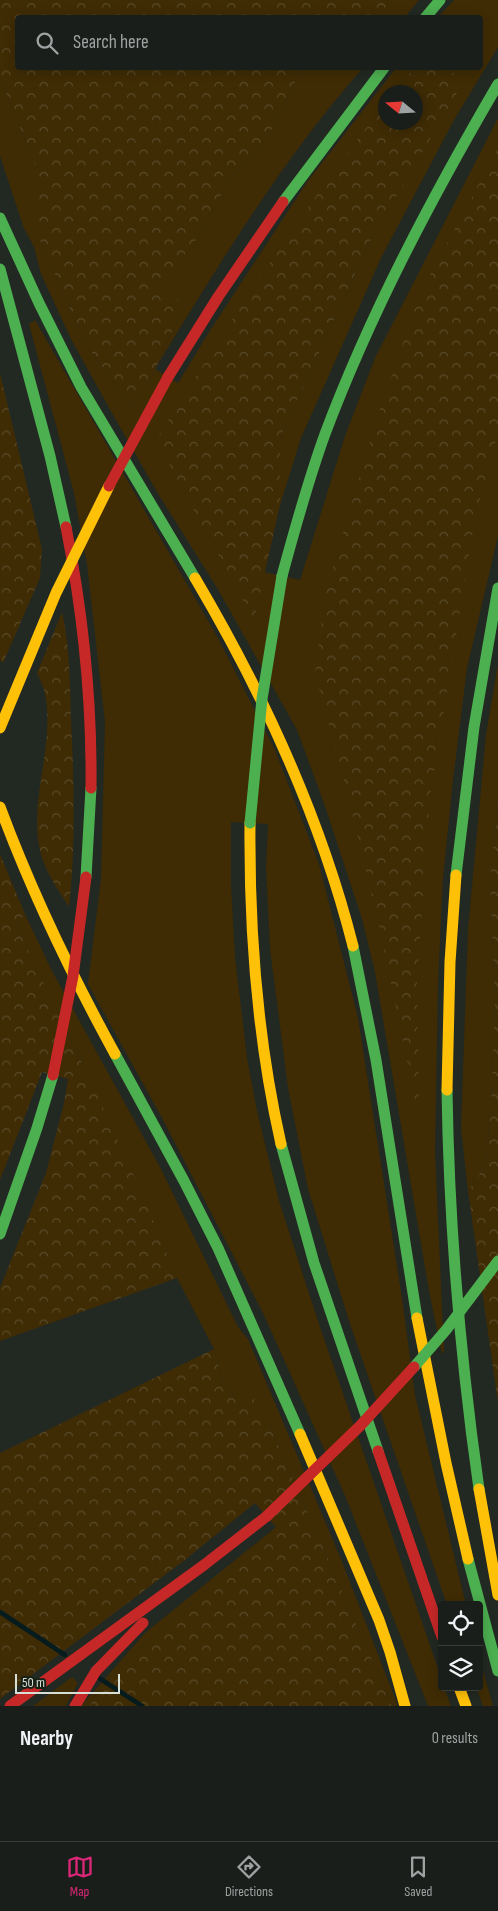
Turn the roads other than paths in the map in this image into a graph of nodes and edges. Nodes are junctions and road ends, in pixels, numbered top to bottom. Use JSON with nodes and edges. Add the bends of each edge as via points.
{"nodes":[{"id":1,"x":440,"y":0,"type":"edge"},
{"id":2,"x":428,"y":15,"type":"edge"},
{"id":3,"x":382,"y":70,"type":"edge"},
{"id":4,"x":498,"y":84,"type":"edge"},
{"id":5,"x":0,"y":218,"type":"edge"},
{"id":6,"x":0,"y":270,"type":"edge"},
{"id":7,"x":498,"y":588,"type":"edge"},
{"id":8,"x":0,"y":728,"type":"edge"},
{"id":9,"x":0,"y":807,"type":"edge"},
{"id":10,"x":0,"y":1234,"type":"edge"},
{"id":11,"x":498,"y":1261,"type":"edge"},
{"id":12,"x":199,"y":1570,"type":"junction"},
{"id":13,"x":498,"y":1595,"type":"edge"},
{"id":14,"x":438,"y":1624,"type":"edge"},
{"id":15,"x":389,"y":1647,"type":"junction"},
{"id":16,"x":498,"y":1671,"type":"edge"},
{"id":17,"x":460,"y":1691,"type":"edge"},
{"id":18,"x":10,"y":1706,"type":"edge"},
{"id":19,"x":75,"y":1706,"type":"edge"},
{"id":20,"x":405,"y":1706,"type":"edge"},
{"id":21,"x":416,"y":1706,"type":"edge"},
{"id":22,"x":466,"y":1706,"type":"edge"}],
"edges":[{"from":1,"to":2,"type":"highway"},
{"from":3,"to":8,"type":"highway","bridge":true,"via":[[286,196],[232,274],[168,378],[87,528]]},
{"from":4,"to":14,"type":"highway","bridge":true,"via":[[406,250],[373,320],[318,456],[282,576],[272,625],[260,704],[250,823],[254,980],[279,1133],[320,1282]]},
{"from":5,"to":16,"type":"highway","via":[[50,329],[80,386],[256,688],[297,778],[333,875],[370,1033],[434,1404],[466,1554]]},
{"from":6,"to":10,"type":"highway","bridge":true,"via":[[54,472],[73,563],[82,623],[91,776],[86,877],[73,976],[53,1075]]},
{"from":7,"to":13,"type":"highway","via":[[472,732],[456,874],[450,960],[447,1113],[450,1219],[460,1342],[480,1494]]},
{"from":9,"to":15,"type":"highway","via":[[61,954],[219,1248],[247,1308]]},
{"from":11,"to":12,"type":"highway","bridge":true,"via":[[437,1340],[374,1412],[267,1516]]},
{"from":12,"to":18,"type":"highway"},
{"from":12,"to":19,"type":"highway","via":[[107,1658]]},
{"from":15,"to":20,"type":"highway"},
{"from":15,"to":21,"type":"highway"},
{"from":17,"to":22,"type":"highway"}]}
